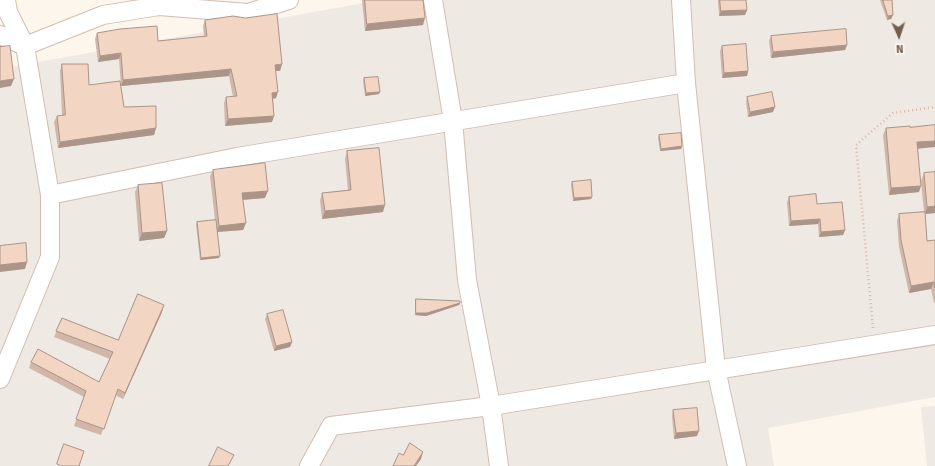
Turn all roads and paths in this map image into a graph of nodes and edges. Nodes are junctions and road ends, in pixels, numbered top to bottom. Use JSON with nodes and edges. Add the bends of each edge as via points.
{"nodes":[{"id":1,"x":6,"y":0,"type":"edge"},
{"id":2,"x":290,"y":0,"type":"edge"},
{"id":3,"x":433,"y":0,"type":"edge"},
{"id":4,"x":681,"y":0,"type":"edge"},
{"id":5,"x":0,"y":35,"type":"edge"},
{"id":6,"x":25,"y":46,"type":"junction"},
{"id":7,"x":686,"y":83,"type":"junction"},
{"id":8,"x":935,"y":107,"type":"edge"},
{"id":9,"x":453,"y":121,"type":"junction"},
{"id":10,"x":50,"y":195,"type":"junction"},
{"id":11,"x":935,"y":335,"type":"edge"},
{"id":12,"x":875,"y":345,"type":"junction"},
{"id":13,"x":716,"y":369,"type":"junction"},
{"id":14,"x":0,"y":379,"type":"edge"},
{"id":15,"x":491,"y":406,"type":"junction"},
{"id":16,"x":309,"y":466,"type":"edge"},
{"id":17,"x":498,"y":466,"type":"edge"},
{"id":18,"x":738,"y":466,"type":"edge"}],
"edges":[{"from":1,"to":6,"type":"street","via":[[8,12]]},
{"from":2,"to":6,"type":"street","via":[[248,13],[159,6],[103,15]]},
{"from":3,"to":9,"type":"street"},
{"from":4,"to":7,"type":"street"},
{"from":5,"to":6,"type":"street"},
{"from":6,"to":10,"type":"street"},
{"from":7,"to":9,"type":"street"},
{"from":7,"to":13,"type":"street"},
{"from":8,"to":12,"type":"path","via":[[893,113],[856,145]]},
{"from":9,"to":10,"type":"street","via":[[237,157]]},
{"from":9,"to":15,"type":"street","via":[[467,280]]},
{"from":10,"to":14,"type":"street","via":[[50,257]]},
{"from":11,"to":12,"type":"street"},
{"from":12,"to":13,"type":"street"},
{"from":13,"to":15,"type":"street"},
{"from":13,"to":18,"type":"street"},
{"from":15,"to":16,"type":"street","via":[[331,426]]},
{"from":15,"to":17,"type":"street"}]}
